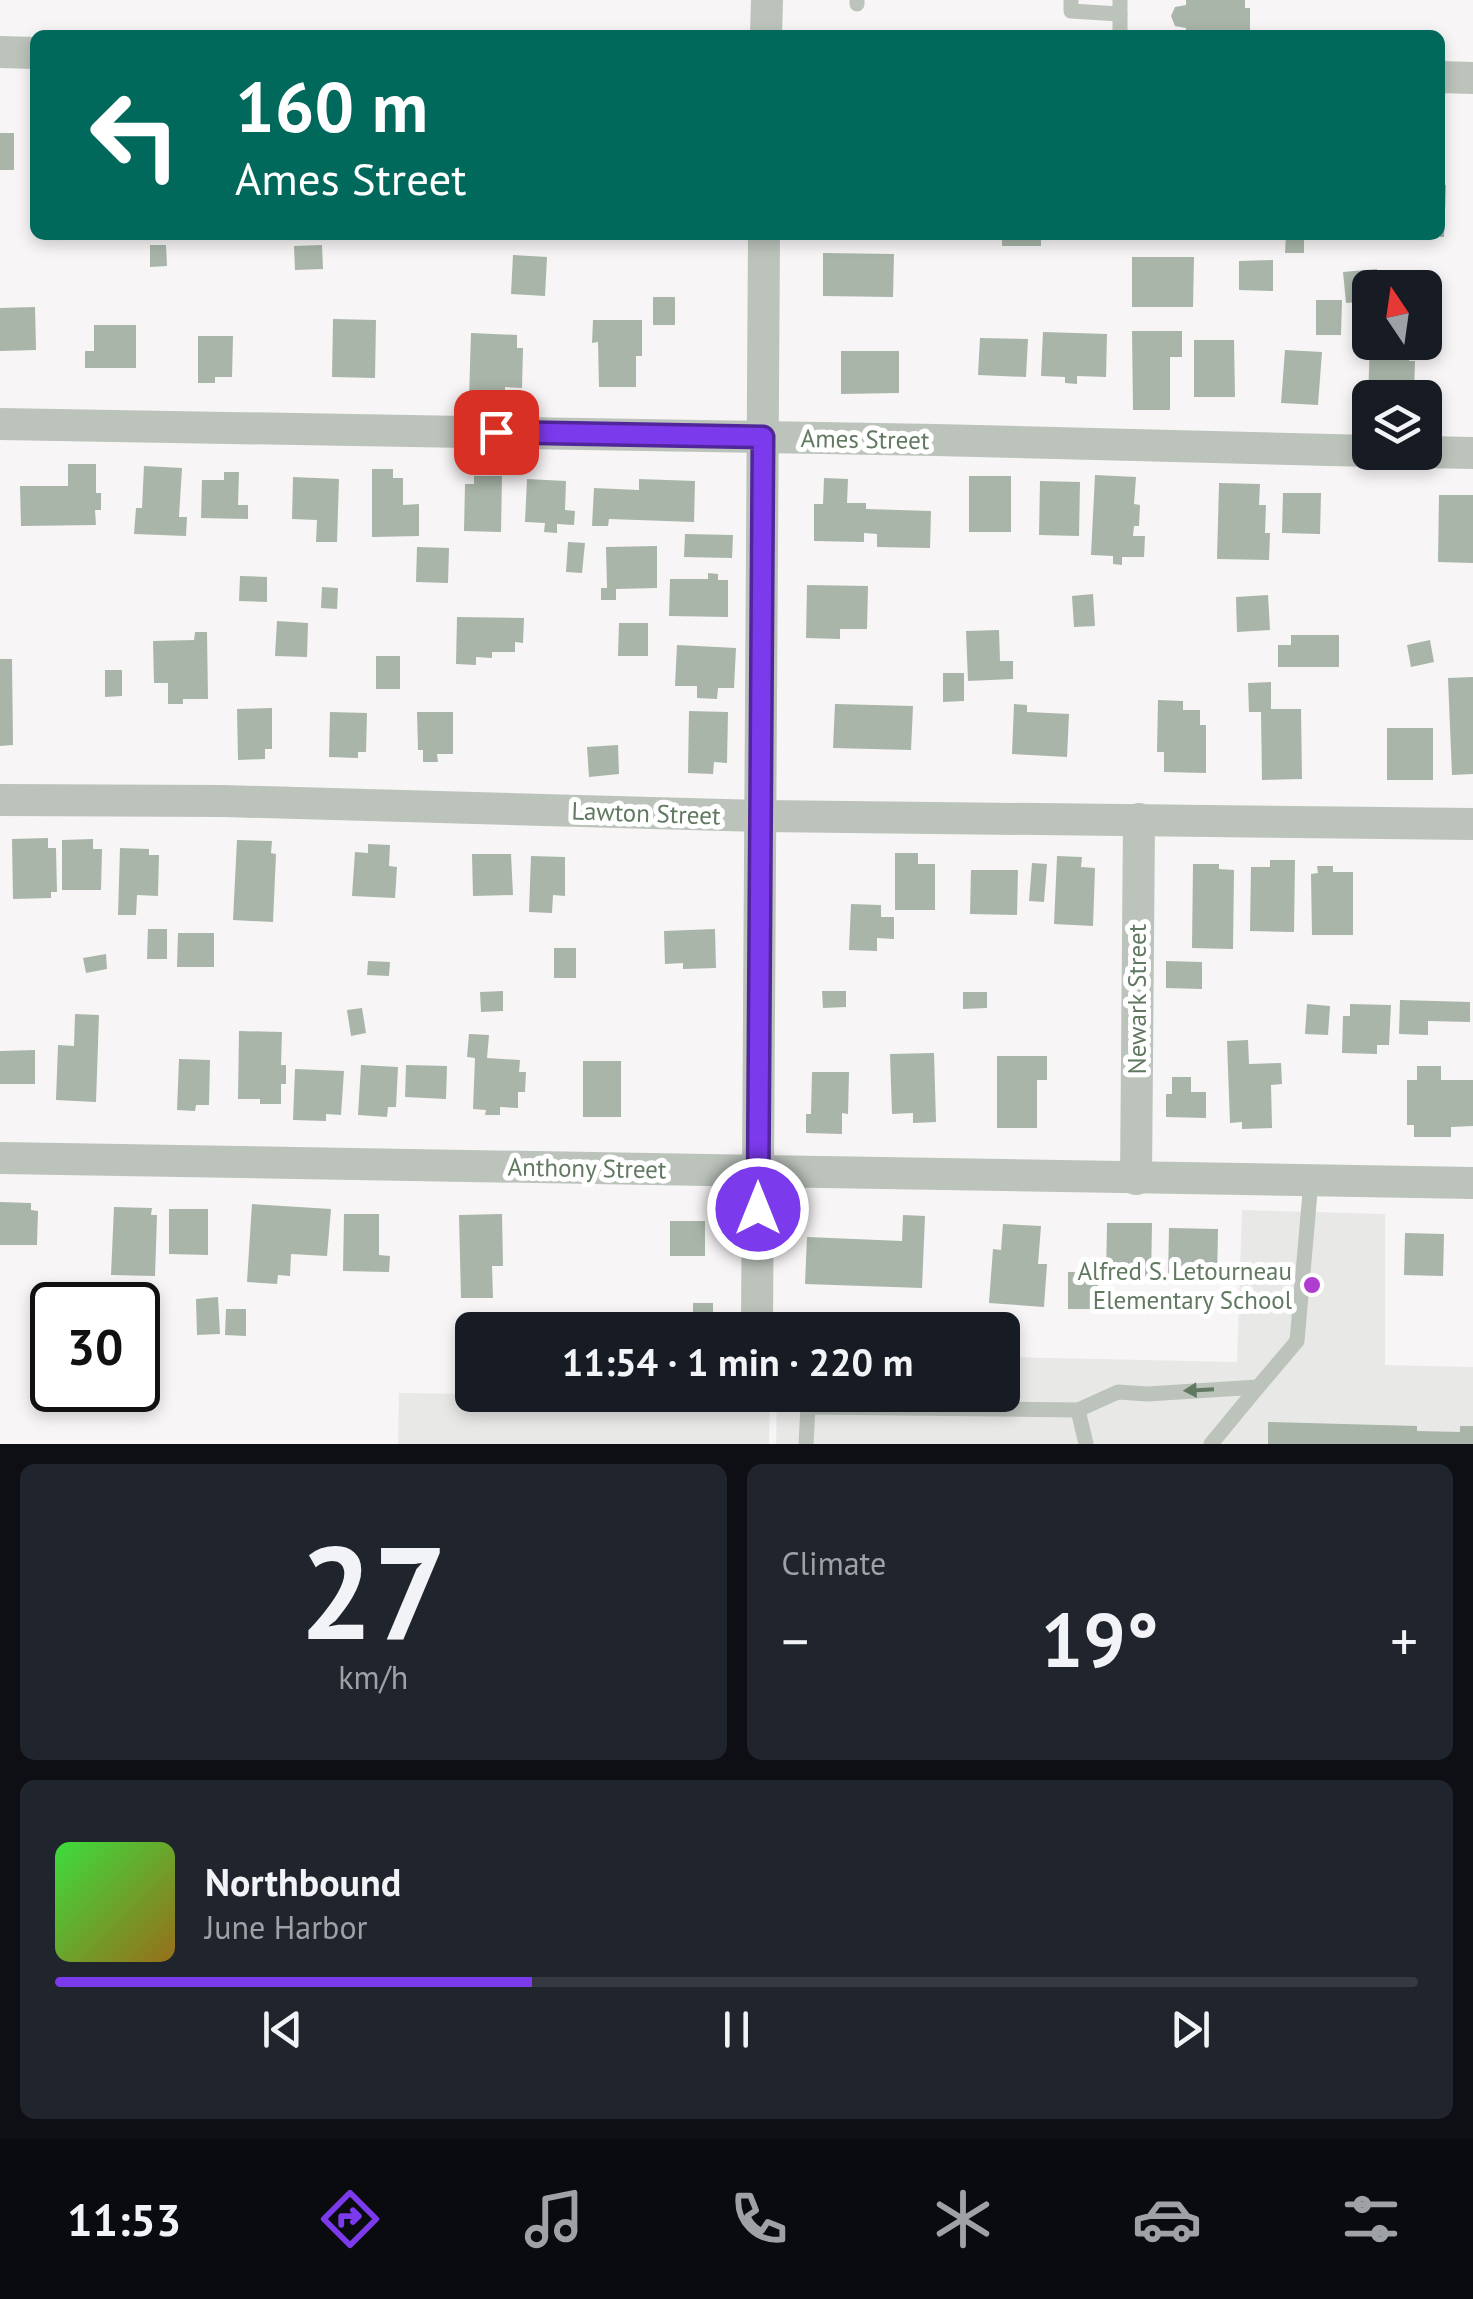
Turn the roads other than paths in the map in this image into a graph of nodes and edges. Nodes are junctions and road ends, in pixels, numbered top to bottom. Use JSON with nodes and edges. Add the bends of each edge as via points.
{"nodes":[{"id":1,"x":767,"y":0,"type":"edge"},
{"id":2,"x":1071,"y":0,"type":"edge"},
{"id":3,"x":1120,"y":7,"type":"edge"},
{"id":4,"x":766,"y":30,"type":"edge"},
{"id":5,"x":0,"y":52,"type":"edge"},
{"id":6,"x":30,"y":53,"type":"edge"},
{"id":7,"x":1445,"y":78,"type":"edge"},
{"id":8,"x":1473,"y":78,"type":"edge"},
{"id":9,"x":764,"y":240,"type":"edge"},
{"id":10,"x":0,"y":424,"type":"edge"},
{"id":11,"x":763,"y":437,"type":"junction"},
{"id":12,"x":1352,"y":451,"type":"edge"},
{"id":13,"x":1442,"y":452,"type":"edge"},
{"id":14,"x":1473,"y":453,"type":"edge"},
{"id":15,"x":0,"y":800,"type":"edge"},
{"id":16,"x":760,"y":816,"type":"junction"},
{"id":17,"x":1139,"y":819,"type":"junction"},
{"id":18,"x":1473,"y":824,"type":"edge"},
{"id":19,"x":0,"y":1158,"type":"edge"},
{"id":20,"x":758,"y":1170,"type":"junction"},
{"id":21,"x":1136,"y":1178,"type":"junction"},
{"id":22,"x":1311,"y":1181,"type":"junction"},
{"id":23,"x":1473,"y":1183,"type":"edge"},
{"id":24,"x":757,"y":1312,"type":"edge"},
{"id":25,"x":1258,"y":1387,"type":"junction"},
{"id":26,"x":1078,"y":1410,"type":"junction"},
{"id":27,"x":806,"y":1444,"type":"edge"},
{"id":28,"x":1086,"y":1444,"type":"edge"},
{"id":29,"x":1211,"y":1444,"type":"edge"}],
"edges":[{"from":1,"to":4,"type":"street"},
{"from":2,"to":3,"type":"lane","via":[[1071,12]]},
{"from":5,"to":6,"type":"street"},
{"from":7,"to":8,"type":"street"},
{"from":9,"to":11,"type":"street"},
{"from":10,"to":11,"type":"street","name":"Ames Street"},
{"from":11,"to":12,"type":"street","name":"Ames Street"},
{"from":11,"to":16,"type":"street"},
{"from":13,"to":14,"type":"street"},
{"from":15,"to":16,"type":"street","name":"Lawton Street"},
{"from":16,"to":17,"type":"street","name":"Lawton Street"},
{"from":16,"to":20,"type":"street"},
{"from":17,"to":18,"type":"street","name":"Lawton Street"},
{"from":17,"to":21,"type":"street","name":"Newark Street"},
{"from":19,"to":20,"type":"street","name":"Anthony Street"},
{"from":20,"to":21,"type":"street","name":"Anthony Street"},
{"from":20,"to":24,"type":"street"},
{"from":21,"to":22,"type":"street","name":"Anthony Street"},
{"from":22,"to":23,"type":"street","name":"Anthony Street"},
{"from":22,"to":25,"type":"lane","via":[[1297,1341]]},
{"from":25,"to":26,"type":"lane","one_way":true,"via":[[1118,1392]]},
{"from":25,"to":29,"type":"lane"},
{"from":26,"to":27,"type":"lane","via":[[808,1407]]},
{"from":26,"to":28,"type":"lane"}]}
